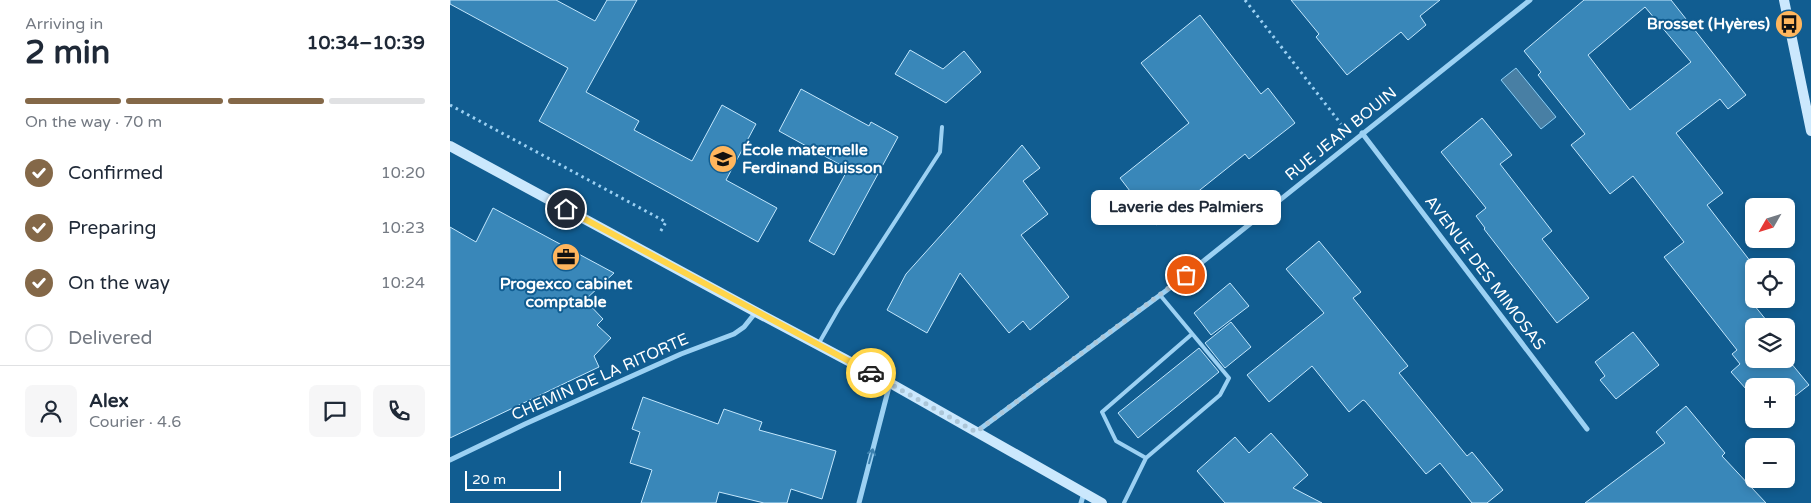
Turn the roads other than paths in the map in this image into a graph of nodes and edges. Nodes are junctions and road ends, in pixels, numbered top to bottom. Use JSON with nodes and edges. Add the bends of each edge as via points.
{"nodes":[{"id":1,"x":1530,"y":0,"type":"edge"},
{"id":2,"x":1784,"y":0,"type":"edge"},
{"id":3,"x":942,"y":127,"type":"dead end"},
{"id":4,"x":1811,"y":131,"type":"edge"},
{"id":5,"x":1362,"y":133,"type":"junction"},
{"id":6,"x":450,"y":146,"type":"edge"},
{"id":7,"x":1160,"y":295,"type":"junction"},
{"id":8,"x":756,"y":312,"type":"junction"},
{"id":9,"x":1192,"y":334,"type":"junction"},
{"id":10,"x":818,"y":345,"type":"junction"},
{"id":11,"x":890,"y":383,"type":"junction"},
{"id":12,"x":1587,"y":429,"type":"dead end"},
{"id":13,"x":976,"y":432,"type":"junction"},
{"id":14,"x":1146,"y":458,"type":"junction"},
{"id":15,"x":450,"y":460,"type":"edge"},
{"id":16,"x":1083,"y":498,"type":"edge"},
{"id":17,"x":859,"y":503,"type":"edge"},
{"id":18,"x":1102,"y":503,"type":"edge"},
{"id":19,"x":1124,"y":503,"type":"edge"}],
"edges":[{"from":1,"to":5,"type":"street","name":"RUE JEAN BOUIN"},
{"from":2,"to":4,"type":"main road"},
{"from":3,"to":10,"type":"lane","via":[[940,152]]},
{"from":5,"to":7,"type":"street","name":"RUE JEAN BOUIN"},
{"from":5,"to":12,"type":"street","name":"AVENUE DES MIMOSAS"},
{"from":6,"to":8,"type":"main road"},
{"from":7,"to":9,"type":"lane"},
{"from":7,"to":13,"type":"street","name":"RUE JEAN BOUIN"},
{"from":8,"to":10,"type":"main road"},
{"from":8,"to":15,"type":"street","name":"CHEMIN DE LA RITORTE","via":[[734,334],[681,354]]},
{"from":9,"to":14,"type":"lane","via":[[1229,378],[1220,395]]},
{"from":9,"to":14,"type":"lane","via":[[1102,412],[1116,441]]},
{"from":10,"to":11,"type":"main road"},
{"from":11,"to":13,"type":"main road"},
{"from":17,"to":11,"type":"street","one_way":true},
{"from":13,"to":16,"type":"main road"},
{"from":14,"to":19,"type":"lane"},
{"from":16,"to":18,"type":"main road"}]}
